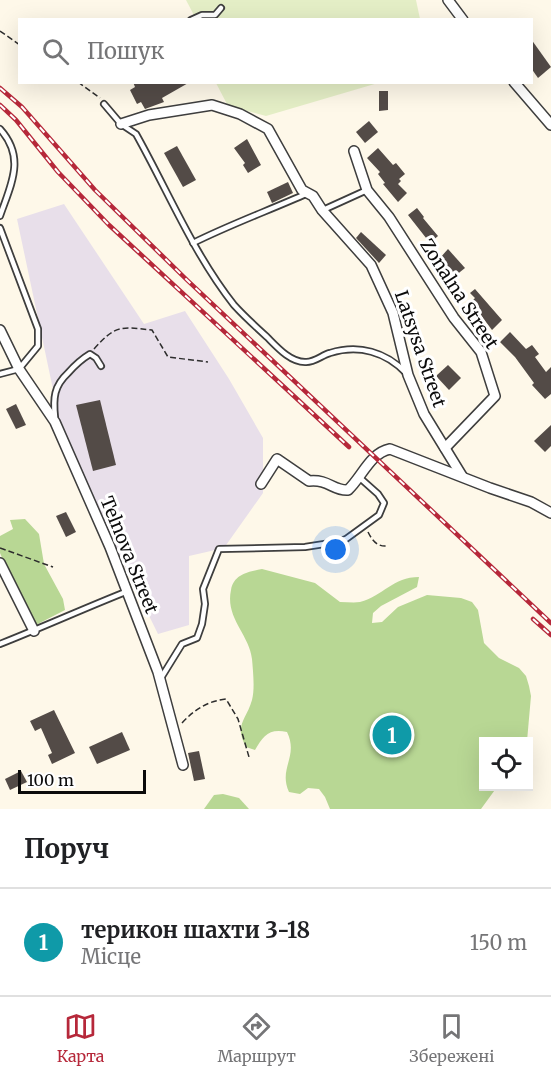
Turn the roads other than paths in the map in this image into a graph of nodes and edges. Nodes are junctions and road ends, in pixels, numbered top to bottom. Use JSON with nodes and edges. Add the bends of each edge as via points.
{"nodes":[{"id":1,"x":448,"y":0,"type":"edge"},
{"id":2,"x":221,"y":8,"type":"dead end"},
{"id":3,"x":195,"y":18,"type":"edge"},
{"id":4,"x":462,"y":18,"type":"edge"},
{"id":5,"x":516,"y":84,"type":"edge"},
{"id":6,"x":104,"y":104,"type":"road end"},
{"id":7,"x":121,"y":124,"type":"junction"},
{"id":8,"x":551,"y":125,"type":"edge"},
{"id":9,"x":0,"y":129,"type":"edge"},
{"id":10,"x":354,"y":151,"type":"dead end"},
{"id":11,"x":367,"y":190,"type":"junction"},
{"id":12,"x":308,"y":193,"type":"junction"},
{"id":13,"x":322,"y":210,"type":"junction"},
{"id":14,"x":0,"y":216,"type":"edge"},
{"id":15,"x":0,"y":228,"type":"edge"},
{"id":16,"x":193,"y":243,"type":"junction"},
{"id":17,"x":0,"y":330,"type":"edge"},
{"id":18,"x":101,"y":366,"type":"dead end"},
{"id":19,"x":19,"y":369,"type":"junction"},
{"id":20,"x":0,"y":374,"type":"edge"},
{"id":21,"x":408,"y":375,"type":"junction"},
{"id":22,"x":55,"y":422,"type":"junction"},
{"id":23,"x":445,"y":448,"type":"junction"},
{"id":24,"x":462,"y":476,"type":"junction"},
{"id":25,"x":359,"y":477,"type":"junction"},
{"id":26,"x":261,"y":484,"type":"dead end"},
{"id":27,"x":551,"y":513,"type":"edge"},
{"id":28,"x":0,"y":562,"type":"edge"},
{"id":29,"x":128,"y":591,"type":"junction"},
{"id":30,"x":33,"y":631,"type":"junction"},
{"id":31,"x":0,"y":644,"type":"edge"},
{"id":32,"x":160,"y":680,"type":"junction"},
{"id":33,"x":183,"y":765,"type":"dead end"}],
"edges":[{"from":1,"to":4,"type":"street"},
{"from":2,"to":3,"type":"lane","via":[[215,15]]},
{"from":5,"to":8,"type":"street"},
{"from":6,"to":7,"type":"lane"},
{"from":7,"to":12,"type":"street","name":"Latsysa Street","via":[[149,115],[212,105],[240,114],[268,129],[302,190]]},
{"from":7,"to":16,"type":"lane","via":[[136,134]]},
{"from":9,"to":14,"type":"lane","via":[[9,140],[16,166]]},
{"from":10,"to":11,"type":"street","name":"Zonalna Street"},
{"from":11,"to":13,"type":"lane"},
{"from":11,"to":23,"type":"street","name":"Zonalna Street","via":[[481,352],[495,396]]},
{"from":12,"to":13,"type":"street","name":"Latsysa Street"},
{"from":12,"to":16,"type":"lane"},
{"from":13,"to":21,"type":"street","name":"Latsysa Street","via":[[371,265],[393,313]]},
{"from":15,"to":19,"type":"lane","via":[[38,329],[38,346]]},
{"from":16,"to":21,"type":"lane","via":[[235,305],[283,353],[304,362],[329,353],[364,350],[379,353]]},
{"from":17,"to":19,"type":"street","name":"Telnova Street"},
{"from":18,"to":22,"type":"lane","via":[[90,354],[59,381],[54,394]]},
{"from":19,"to":20,"type":"lane"},
{"from":19,"to":22,"type":"street","name":"Telnova Street"},
{"from":21,"to":23,"type":"street","name":"Latsysa Street","via":[[424,414]]},
{"from":22,"to":29,"type":"street","name":"Telnova Street"},
{"from":23,"to":24,"type":"street","name":"Latsysa Street"},
{"from":24,"to":25,"type":"street","via":[[390,449],[374,458]]},
{"from":24,"to":27,"type":"street"},
{"from":25,"to":26,"type":"street","via":[[348,490],[342,490],[321,480],[309,482],[277,459]]},
{"from":25,"to":32,"type":"lane","via":[[384,503],[379,515],[346,539],[326,545],[219,549],[203,589],[205,604],[197,638],[182,644]]},
{"from":28,"to":30,"type":"street"},
{"from":29,"to":30,"type":"lane"},
{"from":29,"to":32,"type":"street","name":"Telnova Street"},
{"from":30,"to":31,"type":"lane"},
{"from":32,"to":33,"type":"street","name":"Telnova Street"}]}
